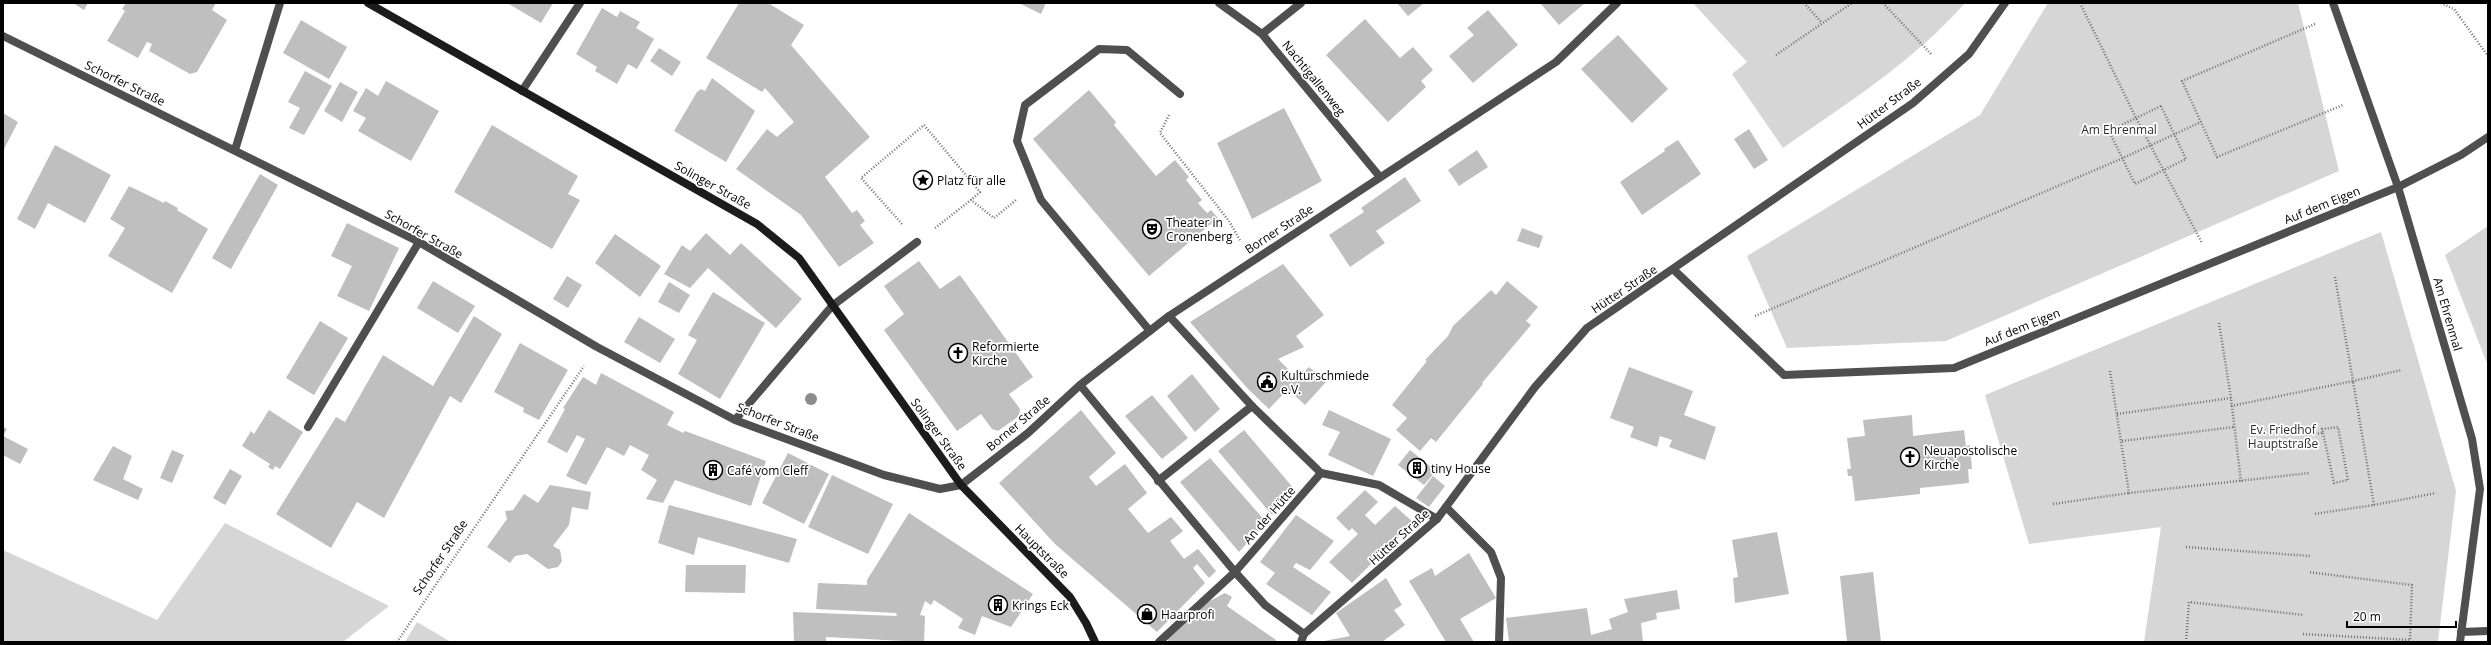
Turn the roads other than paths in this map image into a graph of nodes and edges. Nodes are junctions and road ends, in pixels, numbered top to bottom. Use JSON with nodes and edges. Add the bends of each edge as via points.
{"nodes":[{"id":1,"x":280,"y":3,"type":"edge"},
{"id":2,"x":368,"y":3,"type":"edge"},
{"id":3,"x":580,"y":3,"type":"edge"},
{"id":4,"x":1219,"y":3,"type":"edge"},
{"id":5,"x":1301,"y":3,"type":"edge"},
{"id":6,"x":1617,"y":3,"type":"edge"},
{"id":7,"x":2005,"y":3,"type":"edge"},
{"id":8,"x":2332,"y":3,"type":"edge"},
{"id":9,"x":1262,"y":34,"type":"junction"},
{"id":10,"x":3,"y":36,"type":"edge"},
{"id":11,"x":522,"y":91,"type":"junction"},
{"id":12,"x":1180,"y":94,"type":"road end"},
{"id":13,"x":2488,"y":137,"type":"edge"},
{"id":14,"x":236,"y":150,"type":"junction"},
{"id":15,"x":1380,"y":177,"type":"junction"},
{"id":16,"x":2398,"y":187,"type":"junction"},
{"id":17,"x":419,"y":242,"type":"junction"},
{"id":18,"x":917,"y":242,"type":"road end"},
{"id":19,"x":1674,"y":270,"type":"junction"},
{"id":20,"x":832,"y":306,"type":"junction"},
{"id":21,"x":1169,"y":316,"type":"junction"},
{"id":22,"x":1150,"y":331,"type":"junction"},
{"id":23,"x":1080,"y":385,"type":"junction"},
{"id":24,"x":1252,"y":406,"type":"junction"},
{"id":25,"x":735,"y":420,"type":"junction"},
{"id":26,"x":308,"y":427,"type":"dead end"},
{"id":27,"x":1321,"y":473,"type":"junction"},
{"id":28,"x":1158,"y":481,"type":"junction"},
{"id":29,"x":961,"y":485,"type":"junction"},
{"id":30,"x":1446,"y":507,"type":"junction"},
{"id":31,"x":1437,"y":519,"type":"junction"},
{"id":32,"x":1235,"y":572,"type":"junction"},
{"id":33,"x":2488,"y":631,"type":"edge"},
{"id":34,"x":2461,"y":632,"type":"junction"},
{"id":35,"x":1304,"y":634,"type":"junction"},
{"id":36,"x":1095,"y":642,"type":"edge"},
{"id":37,"x":1159,"y":642,"type":"edge"},
{"id":38,"x":1301,"y":642,"type":"edge"},
{"id":39,"x":1499,"y":642,"type":"edge"},
{"id":40,"x":2460,"y":642,"type":"edge"}],
"edges":[{"from":1,"to":14,"type":"street"},
{"from":2,"to":11,"type":"main road","name":"Solinger Straße"},
{"from":3,"to":11,"type":"street"},
{"from":4,"to":9,"type":"street","name":"Nachtigallenweg"},
{"from":5,"to":9,"type":"street"},
{"from":6,"to":15,"type":"street","name":"Borner Straße","via":[[1556,62]]},
{"from":7,"to":19,"type":"street","name":"Hütter Straße","via":[[1969,54],[1913,103]]},
{"from":8,"to":16,"type":"street","name":"Am Ehrenmal"},
{"from":9,"to":15,"type":"street","name":"Nachtigallenweg"},
{"from":10,"to":14,"type":"street","name":"Schorfer Straße"},
{"from":11,"to":20,"type":"main road","name":"Solinger Straße","via":[[757,224],[799,258]]},
{"from":12,"to":22,"type":"street","via":[[1127,50],[1099,49],[1025,104],[1017,141],[1040,200]]},
{"from":13,"to":16,"type":"street","name":"Auf dem Eigen","via":[[2461,155]]},
{"from":14,"to":17,"type":"street","name":"Schorfer Straße"},
{"from":15,"to":21,"type":"street","name":"Borner Straße"},
{"from":16,"to":19,"type":"street","name":"Auf dem Eigen","via":[[1954,368],[1784,375]]},
{"from":16,"to":34,"type":"street","name":"Am Ehrenmal","via":[[2472,439],[2480,489]]},
{"from":17,"to":25,"type":"street","name":"Schorfer Straße","via":[[597,347]]},
{"from":17,"to":26,"type":"street"},
{"from":18,"to":20,"type":"street"},
{"from":19,"to":30,"type":"street","name":"Hütter Straße","via":[[1587,328],[1535,387]]},
{"from":20,"to":25,"type":"street"},
{"from":20,"to":29,"type":"main road","name":"Solinger Straße"},
{"from":21,"to":22,"type":"street","name":"Borner Straße"},
{"from":21,"to":24,"type":"street"},
{"from":22,"to":23,"type":"street","name":"Borner Straße"},
{"from":23,"to":28,"type":"street"},
{"from":23,"to":29,"type":"street","name":"Borner Straße","via":[[1028,433]]},
{"from":24,"to":27,"type":"street"},
{"from":24,"to":28,"type":"street"},
{"from":25,"to":29,"type":"street","name":"Schorfer Straße","via":[[884,475],[940,489]]},
{"from":27,"to":31,"type":"street","via":[[1379,485]]},
{"from":27,"to":32,"type":"street","name":"An der Hütte"},
{"from":28,"to":32,"type":"street"},
{"from":29,"to":36,"type":"main road","name":"Hauptstraße","via":[[1070,597]]},
{"from":30,"to":31,"type":"street","name":"Hütter Straße"},
{"from":30,"to":39,"type":"street","via":[[1491,552],[1501,578]]},
{"from":31,"to":35,"type":"street","name":"Hütter Straße"},
{"from":32,"to":35,"type":"street","via":[[1265,605]]},
{"from":32,"to":37,"type":"street","name":"An der Hütte"},
{"from":33,"to":34,"type":"street"},
{"from":34,"to":40,"type":"street","name":"Am Ehrenmal"},
{"from":35,"to":38,"type":"street","name":"Hütter Straße"}]}
